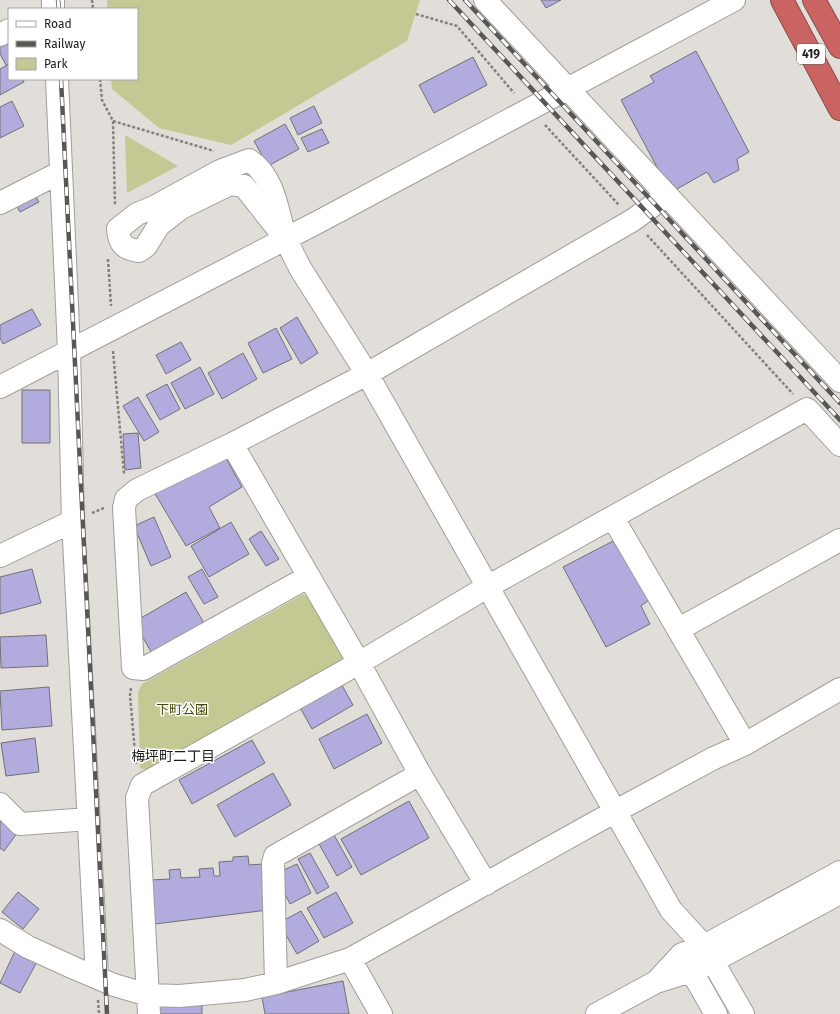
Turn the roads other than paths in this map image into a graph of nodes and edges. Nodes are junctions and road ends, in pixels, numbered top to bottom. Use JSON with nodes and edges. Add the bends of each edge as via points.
{"nodes":[{"id":1,"x":485,"y":0,"type":"edge"},
{"id":2,"x":734,"y":0,"type":"edge"},
{"id":3,"x":782,"y":0,"type":"edge"},
{"id":4,"x":814,"y":0,"type":"edge"},
{"id":5,"x":840,"y":47,"type":"edge"},
{"id":6,"x":57,"y":80,"type":"edge"},
{"id":7,"x":568,"y":89,"type":"junction"},
{"id":8,"x":840,"y":109,"type":"edge"},
{"id":9,"x":61,"y":172,"type":"junction"},
{"id":10,"x":667,"y":195,"type":"junction"},
{"id":11,"x":0,"y":203,"type":"edge"},
{"id":12,"x":285,"y":238,"type":"junction"},
{"id":13,"x":69,"y":351,"type":"junction"},
{"id":14,"x":367,"y":374,"type":"junction"},
{"id":15,"x":840,"y":381,"type":"edge"},
{"id":16,"x":0,"y":387,"type":"edge"},
{"id":17,"x":232,"y":444,"type":"junction"},
{"id":18,"x":840,"y":445,"type":"edge"},
{"id":19,"x":613,"y":518,"type":"junction"},
{"id":20,"x":74,"y":521,"type":"junction"},
{"id":21,"x":840,"y":540,"type":"edge"},
{"id":22,"x":0,"y":556,"type":"edge"},
{"id":23,"x":308,"y":577,"type":"junction"},
{"id":24,"x":487,"y":587,"type":"junction"},
{"id":25,"x":679,"y":629,"type":"junction"},
{"id":26,"x":359,"y":663,"type":"junction"},
{"id":27,"x":840,"y":689,"type":"edge"},
{"id":28,"x":745,"y":744,"type":"junction"},
{"id":29,"x":420,"y":774,"type":"junction"},
{"id":30,"x":0,"y":804,"type":"edge"},
{"id":31,"x":616,"y":811,"type":"junction"},
{"id":32,"x":89,"y":819,"type":"junction"},
{"id":33,"x":840,"y":872,"type":"edge"},
{"id":34,"x":486,"y":884,"type":"junction"},
{"id":35,"x":840,"y":893,"type":"edge"},
{"id":36,"x":671,"y":910,"type":"junction"},
{"id":37,"x":0,"y":930,"type":"edge"},
{"id":38,"x":708,"y":953,"type":"junction"},
{"id":39,"x":350,"y":959,"type":"junction"},
{"id":40,"x":686,"y":962,"type":"junction"},
{"id":41,"x":97,"y":977,"type":"junction"},
{"id":42,"x":276,"y":983,"type":"junction"},
{"id":43,"x":148,"y":1005,"type":"edge"},
{"id":44,"x":381,"y":1014,"type":"edge"},
{"id":45,"x":597,"y":1014,"type":"edge"},
{"id":46,"x":716,"y":1014,"type":"edge"},
{"id":47,"x":742,"y":1014,"type":"edge"}],
"edges":[{"from":1,"to":7,"type":"street"},
{"from":2,"to":7,"type":"street"},
{"from":3,"to":8,"type":"highway","number":"419"},
{"from":4,"to":5,"type":"highway","number":"419"},
{"from":6,"to":9,"type":"street"},
{"from":7,"to":10,"type":"street"},
{"from":7,"to":12,"type":"street"},
{"from":9,"to":11,"type":"street"},
{"from":9,"to":13,"type":"street"},
{"from":10,"to":14,"type":"street","via":[[633,220]]},
{"from":10,"to":15,"type":"street"},
{"from":12,"to":12,"type":"street","via":[[244,186],[230,184],[181,208],[159,225],[146,246],[139,251],[127,250],[119,241],[118,229],[137,214],[220,171],[249,160],[259,166],[270,186]]},
{"from":12,"to":13,"type":"street"},
{"from":12,"to":14,"type":"street","via":[[300,268]]},
{"from":13,"to":16,"type":"street"},
{"from":13,"to":20,"type":"street"},
{"from":14,"to":17,"type":"street"},
{"from":14,"to":24,"type":"street"},
{"from":17,"to":23,"type":"street"},
{"from":17,"to":23,"type":"street","via":[[137,490],[126,499],[124,508],[134,668],[143,669]]},
{"from":18,"to":19,"type":"street","via":[[807,410]]},
{"from":19,"to":24,"type":"street"},
{"from":19,"to":25,"type":"street"},
{"from":20,"to":22,"type":"street"},
{"from":20,"to":32,"type":"street"},
{"from":21,"to":25,"type":"street"},
{"from":23,"to":26,"type":"street"},
{"from":24,"to":26,"type":"street"},
{"from":24,"to":31,"type":"street"},
{"from":25,"to":28,"type":"street"},
{"from":26,"to":29,"type":"street"},
{"from":26,"to":43,"type":"street","via":[[142,785],[137,798]]},
{"from":27,"to":28,"type":"street"},
{"from":28,"to":31,"type":"street"},
{"from":29,"to":34,"type":"street"},
{"from":29,"to":42,"type":"street","via":[[275,856],[273,863]]},
{"from":30,"to":32,"type":"street","via":[[20,824]]},
{"from":31,"to":34,"type":"street"},
{"from":31,"to":36,"type":"street"},
{"from":32,"to":41,"type":"street"},
{"from":33,"to":38,"type":"street"},
{"from":34,"to":39,"type":"street"},
{"from":35,"to":38,"type":"street"},
{"from":36,"to":38,"type":"street"},
{"from":36,"to":40,"type":"street"},
{"from":37,"to":41,"type":"street","via":[[28,947]]},
{"from":38,"to":40,"type":"street"},
{"from":38,"to":47,"type":"street"},
{"from":39,"to":42,"type":"street"},
{"from":39,"to":44,"type":"street"},
{"from":40,"to":45,"type":"street","via":[[656,982]]},
{"from":40,"to":46,"type":"street"},
{"from":41,"to":43,"type":"street"},
{"from":42,"to":43,"type":"street","via":[[245,990],[179,996]]}]}
